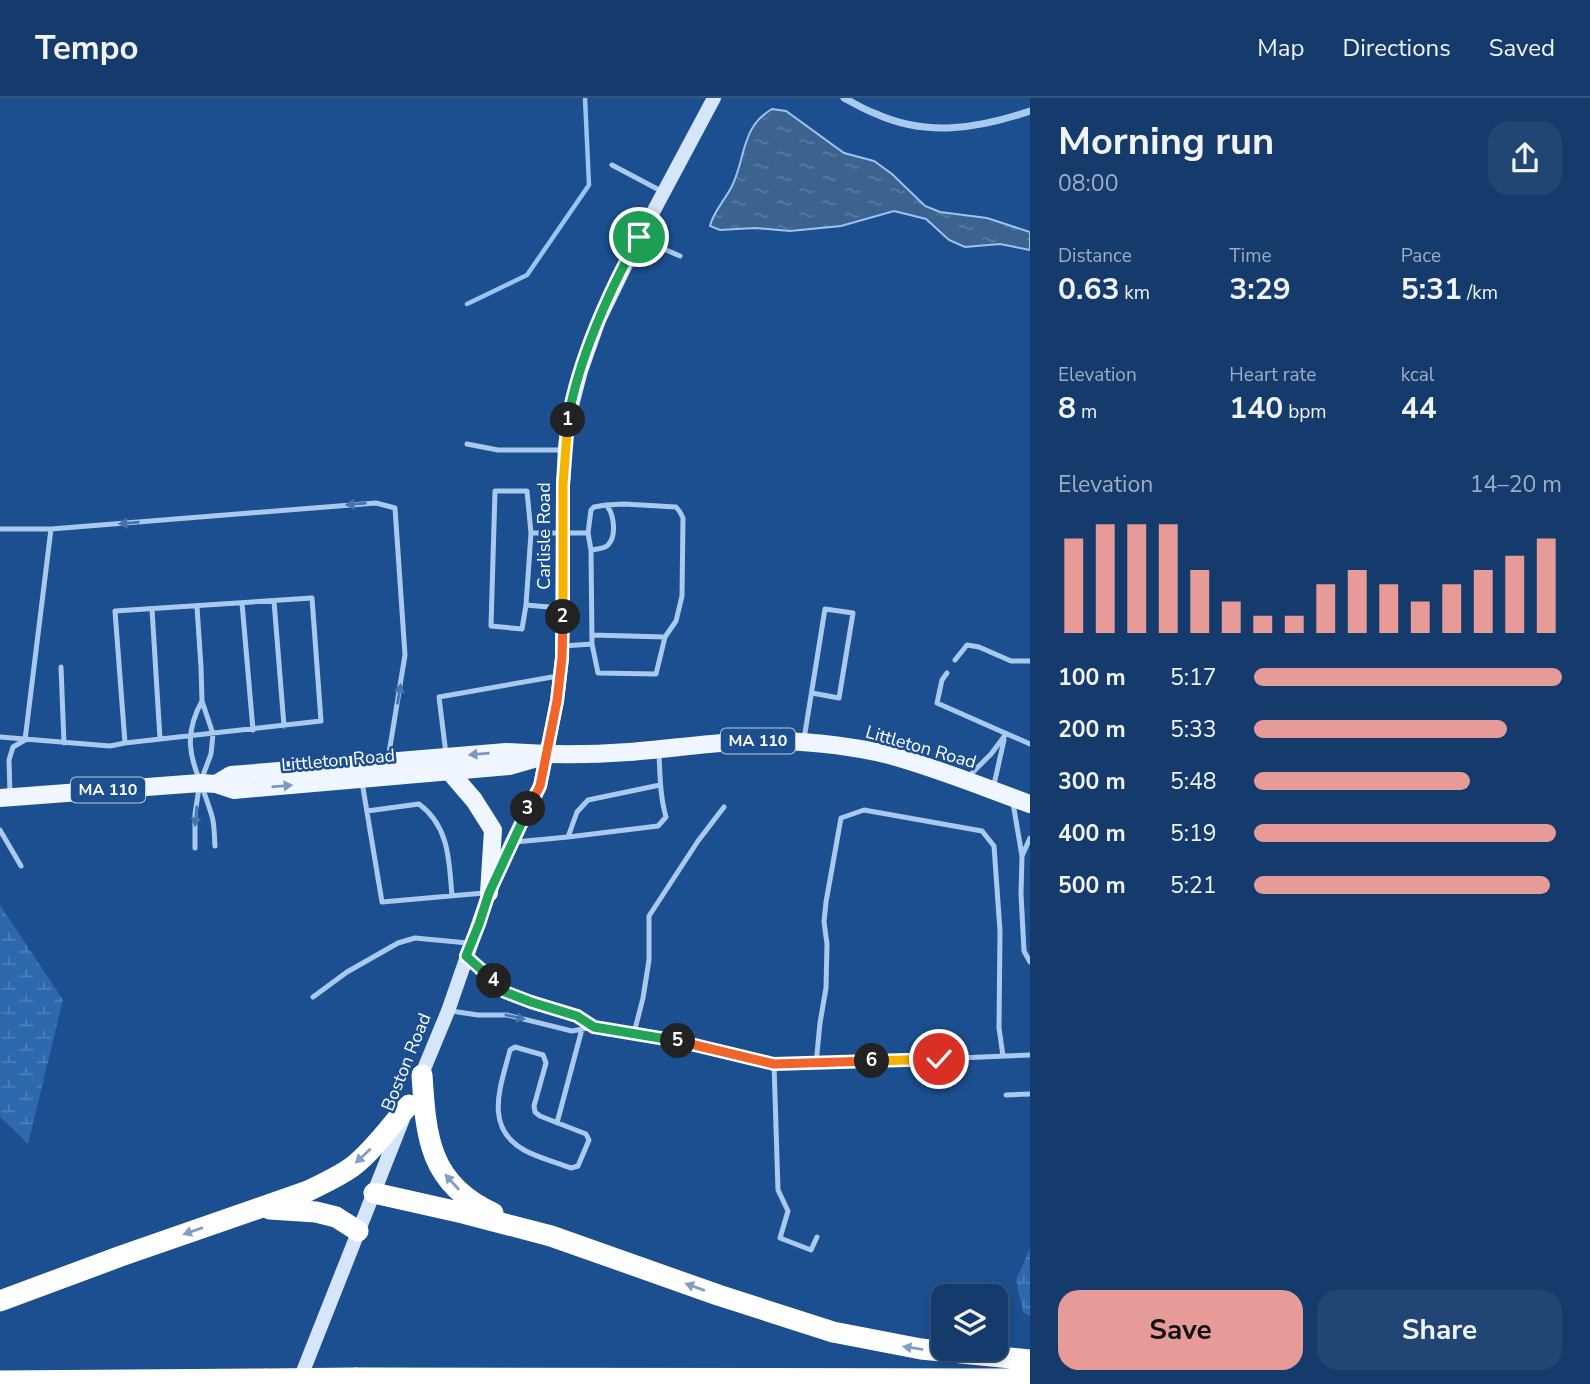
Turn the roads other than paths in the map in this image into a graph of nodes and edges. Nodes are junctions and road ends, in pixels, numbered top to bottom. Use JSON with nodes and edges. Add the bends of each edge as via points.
{"nodes":[{"id":1,"x":714,"y":98,"type":"edge"},
{"id":2,"x":844,"y":98,"type":"edge"},
{"id":3,"x":1030,"y":111,"type":"edge"},
{"id":4,"x":612,"y":164,"type":"dead end"},
{"id":5,"x":663,"y":192,"type":"junction"},
{"id":6,"x":639,"y":237,"type":"junction"},
{"id":7,"x":680,"y":256,"type":"dead end"},
{"id":8,"x":467,"y":444,"type":"dead end"},
{"id":9,"x":565,"y":450,"type":"junction"},
{"id":10,"x":606,"y":505,"type":"junction"},
{"id":11,"x":0,"y":529,"type":"edge"},
{"id":12,"x":51,"y":529,"type":"junction"},
{"id":13,"x":531,"y":533,"type":"junction"},
{"id":14,"x":563,"y":533,"type":"junction"},
{"id":15,"x":588,"y":533,"type":"junction"},
{"id":16,"x":591,"y":550,"type":"junction"},
{"id":17,"x":274,"y":601,"type":"junction"},
{"id":18,"x":242,"y":603,"type":"junction"},
{"id":19,"x":526,"y":605,"type":"junction"},
{"id":20,"x":197,"y":607,"type":"junction"},
{"id":21,"x":563,"y":608,"type":"junction"},
{"id":22,"x":152,"y":609,"type":"junction"},
{"id":23,"x":592,"y":635,"type":"junction"},
{"id":24,"x":665,"y":637,"type":"junction"},
{"id":25,"x":592,"y":644,"type":"junction"},
{"id":26,"x":562,"y":646,"type":"junction"},
{"id":27,"x":955,"y":660,"type":"dead end"},
{"id":28,"x":1030,"y":661,"type":"edge"},
{"id":29,"x":61,"y":667,"type":"dead end"},
{"id":30,"x":947,"y":673,"type":"dead end"},
{"id":31,"x":560,"y":676,"type":"junction"},
{"id":32,"x":812,"y":693,"type":"junction"},
{"id":33,"x":202,"y":701,"type":"junction"},
{"id":34,"x":284,"y":726,"type":"junction"},
{"id":35,"x":253,"y":730,"type":"junction"},
{"id":36,"x":213,"y":734,"type":"junction"},
{"id":37,"x":1006,"y":734,"type":"junction"},
{"id":38,"x":189,"y":735,"type":"junction"},
{"id":39,"x":0,"y":737,"type":"edge"},
{"id":40,"x":160,"y":739,"type":"junction"},
{"id":41,"x":25,"y":740,"type":"junction"},
{"id":42,"x":64,"y":743,"type":"junction"},
{"id":43,"x":125,"y":743,"type":"junction"},
{"id":44,"x":804,"y":743,"type":"junction"},
{"id":45,"x":1030,"y":744,"type":"edge"},
{"id":46,"x":659,"y":749,"type":"junction"},
{"id":47,"x":547,"y":754,"type":"junction"},
{"id":48,"x":388,"y":762,"type":"junction"},
{"id":49,"x":448,"y":764,"type":"junction"},
{"id":50,"x":362,"y":779,"type":"junction"},
{"id":51,"x":965,"y":780,"type":"junction"},
{"id":52,"x":208,"y":783,"type":"junction"},
{"id":53,"x":660,"y":785,"type":"junction"},
{"id":54,"x":993,"y":790,"type":"junction"},
{"id":55,"x":1012,"y":797,"type":"junction"},
{"id":56,"x":5,"y":798,"type":"edge"},
{"id":57,"x":1030,"y":804,"type":"edge"},
{"id":58,"x":724,"y":807,"type":"dead end"},
{"id":59,"x":367,"y":811,"type":"junction"},
{"id":60,"x":0,"y":830,"type":"edge"},
{"id":61,"x":568,"y":837,"type":"junction"},
{"id":62,"x":1030,"y":838,"type":"edge"},
{"id":63,"x":512,"y":842,"type":"junction"},
{"id":64,"x":215,"y":846,"type":"dead end"},
{"id":65,"x":195,"y":848,"type":"dead end"},
{"id":66,"x":1022,"y":856,"type":"junction"},
{"id":67,"x":22,"y":866,"type":"dead end"},
{"id":68,"x":489,"y":893,"type":"junction"},
{"id":69,"x":452,"y":896,"type":"junction"},
{"id":70,"x":469,"y":950,"type":"junction"},
{"id":71,"x":1030,"y":962,"type":"edge"},
{"id":72,"x":313,"y":997,"type":"dead end"},
{"id":73,"x":448,"y":1011,"type":"junction"},
{"id":74,"x":594,"y":1027,"type":"junction"},
{"id":75,"x":582,"y":1029,"type":"junction"},
{"id":76,"x":634,"y":1033,"type":"junction"},
{"id":77,"x":1030,"y":1055,"type":"edge"},
{"id":78,"x":1003,"y":1056,"type":"junction"},
{"id":79,"x":816,"y":1063,"type":"junction"},
{"id":80,"x":774,"y":1064,"type":"junction"},
{"id":81,"x":422,"y":1075,"type":"junction"},
{"id":82,"x":1030,"y":1094,"type":"edge"},
{"id":83,"x":1006,"y":1095,"type":"dead end"},
{"id":84,"x":409,"y":1105,"type":"junction"},
{"id":85,"x":557,"y":1123,"type":"junction"},
{"id":86,"x":374,"y":1193,"type":"junction"},
{"id":87,"x":258,"y":1208,"type":"junction"},
{"id":88,"x":358,"y":1231,"type":"junction"},
{"id":89,"x":529,"y":1231,"type":"junction"},
{"id":90,"x":817,"y":1237,"type":"dead end"},
{"id":91,"x":0,"y":1301,"type":"edge"},
{"id":92,"x":1030,"y":1360,"type":"edge"},
{"id":93,"x":1030,"y":1379,"type":"edge"},
{"id":94,"x":0,"y":1381,"type":"edge"},
{"id":95,"x":298,"y":1384,"type":"edge"}],
"edges":[{"from":1,"to":5,"type":"main road","name":"Carlisle Road"},
{"from":2,"to":3,"type":"street","via":[[890,120],[926,128],[970,126]]},
{"from":4,"to":5,"type":"lane"},
{"from":5,"to":6,"type":"main road","name":"Carlisle Road"},
{"from":6,"to":7,"type":"lane"},
{"from":6,"to":9,"type":"main road","name":"Carlisle Road","via":[[599,320],[581,371]]},
{"from":8,"to":9,"type":"lane","via":[[498,450]]},
{"from":9,"to":14,"type":"main road","name":"Carlisle Road"},
{"from":10,"to":15,"type":"lane","via":[[591,510]]},
{"from":10,"to":16,"type":"lane","via":[[614,520],[612,539]]},
{"from":10,"to":24,"type":"lane","via":[[676,507],[683,518],[682,596],[676,621]]},
{"from":11,"to":12,"type":"lane"},
{"from":12,"to":41,"type":"lane"},
{"from":48,"to":12,"type":"lane","one_way":true,"via":[[405,655],[396,508],[376,503]]},
{"from":13,"to":14,"type":"lane"},
{"from":13,"to":19,"type":"lane"},
{"from":13,"to":19,"type":"lane","via":[[527,491],[495,491],[491,626],[522,629]]},
{"from":14,"to":15,"type":"lane"},
{"from":14,"to":21,"type":"main road","name":"Carlisle Road"},
{"from":15,"to":16,"type":"lane"},
{"from":16,"to":23,"type":"lane"},
{"from":17,"to":18,"type":"lane"},
{"from":17,"to":34,"type":"lane"},
{"from":17,"to":34,"type":"lane","via":[[312,598],[321,721]]},
{"from":18,"to":20,"type":"lane"},
{"from":18,"to":35,"type":"lane"},
{"from":19,"to":21,"type":"lane"},
{"from":20,"to":22,"type":"lane"},
{"from":20,"to":33,"type":"lane"},
{"from":21,"to":26,"type":"main road","name":"Carlisle Road"},
{"from":22,"to":40,"type":"lane"},
{"from":22,"to":43,"type":"lane","via":[[116,611]]},
{"from":23,"to":24,"type":"lane"},
{"from":23,"to":25,"type":"lane"},
{"from":24,"to":25,"type":"lane","via":[[656,674],[598,673]]},
{"from":25,"to":26,"type":"lane"},
{"from":26,"to":31,"type":"main road","name":"Carlisle Road"},
{"from":27,"to":28,"type":"lane","via":[[967,645],[1011,661]]},
{"from":29,"to":42,"type":"lane"},
{"from":30,"to":37,"type":"lane","via":[[937,703]]},
{"from":31,"to":47,"type":"main road","name":"Carlisle Road"},
{"from":31,"to":49,"type":"lane","via":[[439,696]]},
{"from":32,"to":32,"type":"lane","via":[[839,698],[853,613],[825,609]]},
{"from":32,"to":44,"type":"lane"},
{"from":33,"to":36,"type":"lane"},
{"from":33,"to":38,"type":"lane"},
{"from":34,"to":35,"type":"lane"},
{"from":35,"to":36,"type":"lane"},
{"from":36,"to":38,"type":"lane"},
{"from":36,"to":52,"type":"lane"},
{"from":37,"to":45,"type":"lane"},
{"from":37,"to":51,"type":"lane"},
{"from":37,"to":54,"type":"lane"},
{"from":38,"to":40,"type":"lane"},
{"from":38,"to":52,"type":"lane","via":[[191,753]]},
{"from":39,"to":41,"type":"lane"},
{"from":40,"to":43,"type":"lane"},
{"from":41,"to":42,"type":"lane"},
{"from":41,"to":56,"type":"lane","via":[[13,747]]},
{"from":42,"to":43,"type":"lane"},
{"from":44,"to":46,"type":"main road","name":"Littleton Road","number":"MA 110","via":[[741,741]]},
{"from":44,"to":51,"type":"main road","name":"Littleton Road","number":"MA 110","via":[[886,754]]},
{"from":46,"to":47,"type":"main road","name":"Littleton Road","number":"MA 110"},
{"from":46,"to":53,"type":"lane"},
{"from":47,"to":49,"type":"main road","name":"Littleton Road","number":"MA 110","via":[[506,752]]},
{"from":47,"to":63,"type":"main road","name":"Boston Road","via":[[540,786]]},
{"from":48,"to":49,"type":"main road","name":"Littleton Road","number":"MA 110"},
{"from":48,"to":52,"type":"main road","name":"Littleton Road","number":"MA 110","via":[[231,775]]},
{"from":49,"to":50,"type":"main road","name":"Littleton Road","number":"MA 110"},
{"from":49,"to":68,"type":"main road","via":[[493,830]]},
{"from":52,"to":50,"type":"main road","name":"Littleton Road","number":"MA 110","one_way":true,"via":[[234,790]]},
{"from":50,"to":59,"type":"lane"},
{"from":51,"to":54,"type":"main road","name":"Littleton Road","number":"MA 110"},
{"from":52,"to":56,"type":"main road","name":"Littleton Road","number":"MA 110"},
{"from":52,"to":64,"type":"lane"},
{"from":52,"to":65,"type":"lane","one_way":true,"via":[[195,814]]},
{"from":53,"to":61,"type":"lane","via":[[587,800]]},
{"from":53,"to":61,"type":"lane","via":[[666,817],[658,826]]},
{"from":54,"to":55,"type":"main road","name":"Littleton Road","number":"MA 110"},
{"from":55,"to":57,"type":"main road","name":"Littleton Road","number":"MA 110"},
{"from":55,"to":66,"type":"lane"},
{"from":58,"to":76,"type":"lane","via":[[649,916],[649,960]]},
{"from":59,"to":69,"type":"lane","via":[[419,804],[428,811],[448,847]]},
{"from":59,"to":69,"type":"lane","via":[[382,902]]},
{"from":60,"to":67,"type":"lane"},
{"from":61,"to":63,"type":"lane"},
{"from":62,"to":66,"type":"lane"},
{"from":63,"to":68,"type":"main road","name":"Boston Road"},
{"from":66,"to":71,"type":"lane","via":[[1024,951]]},
{"from":68,"to":69,"type":"lane"},
{"from":68,"to":70,"type":"main road","name":"Boston Road"},
{"from":70,"to":72,"type":"lane","via":[[406,940],[346,972]]},
{"from":70,"to":73,"type":"main road","name":"Boston Road"},
{"from":70,"to":74,"type":"lane","via":[[505,992],[577,1016]]},
{"from":73,"to":75,"type":"lane","one_way":true,"via":[[507,1014],[572,1031]]},
{"from":73,"to":81,"type":"main road","name":"Boston Road"},
{"from":74,"to":75,"type":"lane"},
{"from":74,"to":76,"type":"lane"},
{"from":75,"to":85,"type":"lane"},
{"from":76,"to":80,"type":"lane"},
{"from":77,"to":78,"type":"lane"},
{"from":78,"to":79,"type":"lane"},
{"from":78,"to":79,"type":"lane","via":[[994,846],[982,831],[864,810],[841,818],[824,922],[826,988]]},
{"from":79,"to":80,"type":"lane"},
{"from":80,"to":90,"type":"lane","via":[[778,1190],[788,1211],[780,1238],[811,1251]]},
{"from":81,"to":84,"type":"main road","name":"Boston Road"},
{"from":89,"to":81,"type":"highway","one_way":true,"via":[[466,1198],[446,1177],[428,1136]]},
{"from":82,"to":83,"type":"lane"},
{"from":84,"to":86,"type":"main road","name":"Boston Road"},
{"from":84,"to":87,"type":"highway","one_way":true,"via":[[351,1167],[307,1191]]},
{"from":85,"to":85,"type":"lane","via":[[535,1112],[546,1063],[543,1055],[515,1047],[510,1050],[497,1108],[502,1128],[524,1150],[571,1168],[578,1166],[589,1140],[586,1134]]},
{"from":86,"to":88,"type":"main road","name":"Boston Road"},
{"from":86,"to":89,"type":"highway"},
{"from":87,"to":88,"type":"highway","via":[[316,1212],[336,1217]]},
{"from":87,"to":91,"type":"highway","one_way":true},
{"from":88,"to":95,"type":"main road","name":"Boston Road"},
{"from":92,"to":89,"type":"highway","one_way":true,"via":[[921,1349],[834,1332]]},
{"from":93,"to":94,"type":"highway","bridge":true}]}
